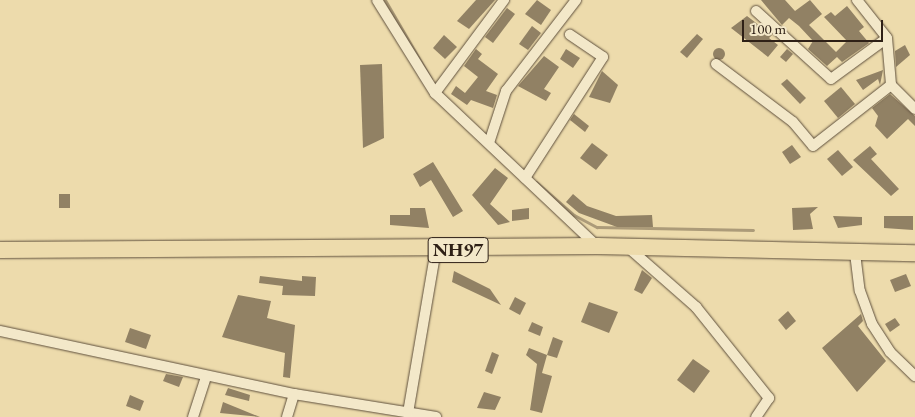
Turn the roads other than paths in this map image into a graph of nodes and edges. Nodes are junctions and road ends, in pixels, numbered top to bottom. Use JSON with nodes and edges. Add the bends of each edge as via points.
{"nodes":[{"id":1,"x":377,"y":0,"type":"edge"},
{"id":2,"x":504,"y":0,"type":"edge"},
{"id":3,"x":576,"y":0,"type":"edge"},
{"id":4,"x":857,"y":0,"type":"edge"},
{"id":5,"x":756,"y":11,"type":"dead end"},
{"id":6,"x":570,"y":36,"type":"dead end"},
{"id":7,"x":887,"y":38,"type":"junction"},
{"id":8,"x":716,"y":64,"type":"dead end"},
{"id":9,"x":891,"y":85,"type":"junction"},
{"id":10,"x":435,"y":93,"type":"junction"},
{"id":11,"x":915,"y":109,"type":"edge"},
{"id":12,"x":489,"y":143,"type":"junction"},
{"id":13,"x":525,"y":178,"type":"junction"},
{"id":14,"x":598,"y":246,"type":"junction"},
{"id":15,"x":630,"y":248,"type":"junction"},
{"id":16,"x":0,"y":250,"type":"edge"},
{"id":17,"x":436,"y":250,"type":"junction"},
{"id":18,"x":855,"y":253,"type":"junction"},
{"id":19,"x":915,"y":253,"type":"edge"},
{"id":20,"x":0,"y":330,"type":"edge"},
{"id":21,"x":206,"y":376,"type":"junction"},
{"id":22,"x":915,"y":376,"type":"edge"},
{"id":23,"x":294,"y":394,"type":"junction"},
{"id":24,"x":408,"y":412,"type":"junction"},
{"id":25,"x":194,"y":417,"type":"edge"},
{"id":26,"x":287,"y":417,"type":"edge"},
{"id":27,"x":436,"y":417,"type":"edge"},
{"id":28,"x":756,"y":417,"type":"edge"}],
"edges":[{"from":1,"to":10,"type":"street"},
{"from":2,"to":10,"type":"street"},
{"from":3,"to":12,"type":"street","via":[[512,83]]},
{"from":4,"to":7,"type":"street"},
{"from":5,"to":7,"type":"street","via":[[831,80]]},
{"from":6,"to":13,"type":"street","via":[[603,57]]},
{"from":7,"to":9,"type":"street"},
{"from":8,"to":9,"type":"street","via":[[793,122],[814,146]]},
{"from":9,"to":11,"type":"street"},
{"from":10,"to":12,"type":"street"},
{"from":12,"to":13,"type":"street"},
{"from":13,"to":14,"type":"street"},
{"from":14,"to":15,"type":"highway","number":"NH97"},
{"from":14,"to":17,"type":"highway","number":"NH97"},
{"from":15,"to":18,"type":"highway","number":"NH97"},
{"from":15,"to":28,"type":"street","via":[[696,307],[769,398]]},
{"from":16,"to":17,"type":"highway","number":"NH97"},
{"from":17,"to":24,"type":"street"},
{"from":18,"to":19,"type":"highway","number":"NH97"},
{"from":18,"to":22,"type":"street","via":[[860,291],[872,324],[890,352]]},
{"from":20,"to":21,"type":"street"},
{"from":21,"to":23,"type":"street"},
{"from":21,"to":25,"type":"street"},
{"from":23,"to":24,"type":"street"},
{"from":23,"to":26,"type":"street"},
{"from":24,"to":27,"type":"street"}]}
